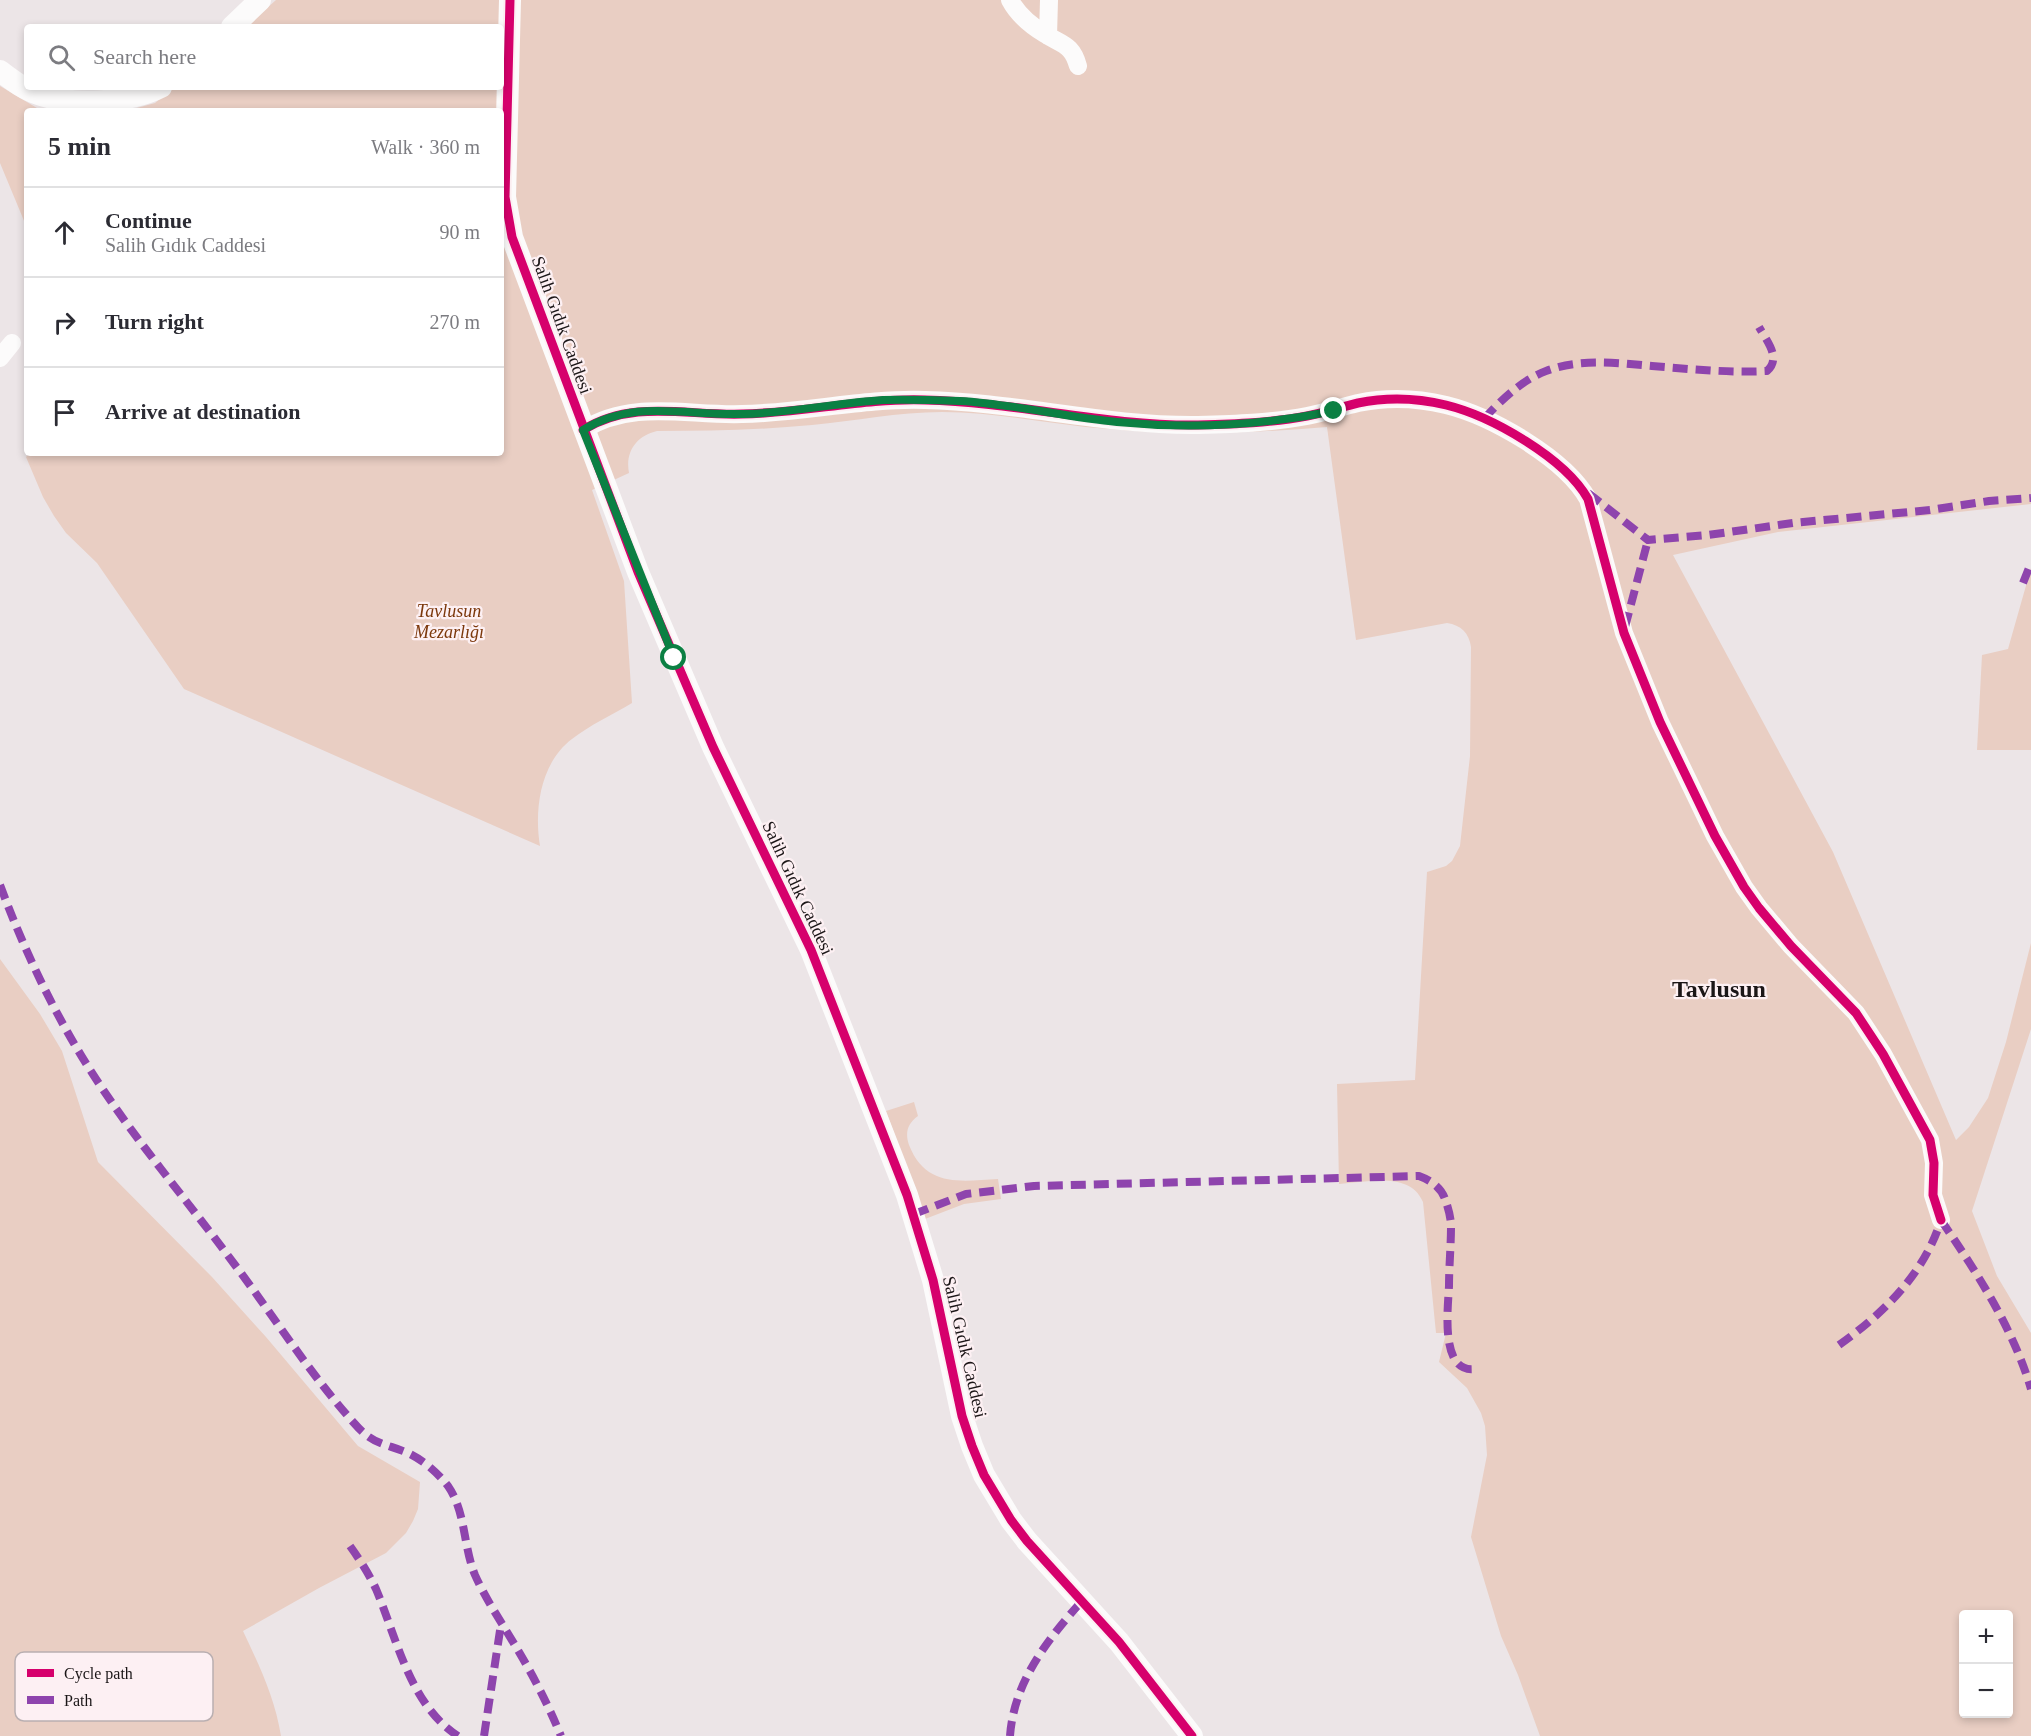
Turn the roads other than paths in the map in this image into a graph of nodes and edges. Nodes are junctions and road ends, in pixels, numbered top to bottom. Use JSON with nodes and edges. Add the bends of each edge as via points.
{"nodes":[{"id":1,"x":260,"y":0,"type":"edge"},
{"id":2,"x":510,"y":0,"type":"edge"},
{"id":3,"x":1010,"y":0,"type":"edge"},
{"id":4,"x":1049,"y":0,"type":"edge"},
{"id":5,"x":235,"y":24,"type":"edge"},
{"id":6,"x":1048,"y":36,"type":"junction"},
{"id":7,"x":1078,"y":66,"type":"dead end"},
{"id":8,"x":0,"y":71,"type":"edge"},
{"id":9,"x":24,"y":88,"type":"edge"},
{"id":10,"x":29,"y":90,"type":"edge"},
{"id":11,"x":152,"y":90,"type":"edge"},
{"id":12,"x":12,"y":344,"type":"dead end"},
{"id":13,"x":0,"y":358,"type":"edge"},
{"id":14,"x":583,"y":430,"type":"junction"},
{"id":15,"x":1941,"y":1220,"type":"dead end"},
{"id":16,"x":1192,"y":1736,"type":"edge"}],
"edges":[{"from":1,"to":5,"type":"street"},
{"from":2,"to":14,"type":"street","name":"Salih Gıdık Caddesi","via":[[505,197],[508,224]]},
{"from":3,"to":6,"type":"street","via":[[1022,18]]},
{"from":4,"to":6,"type":"street"},
{"from":6,"to":7,"type":"street","via":[[1068,46]]},
{"from":8,"to":9,"type":"street"},
{"from":10,"to":11,"type":"street","via":[[86,102],[131,97]]},
{"from":12,"to":13,"type":"street"},
{"from":14,"to":15,"type":"street","via":[[626,412],[771,413],[883,400],[963,401],[1119,422],[1196,425],[1305,417],[1355,404],[1400,399],[1446,405],[1512,433],[1565,471],[1588,499],[1624,633],[1660,722],[1715,836],[1759,908],[1856,1013],[1878,1047],[1930,1140],[1933,1195]]},
{"from":14,"to":16,"type":"street","name":"Salih Gıdık Caddesi","via":[[713,747],[811,950],[907,1195],[933,1280],[962,1416],[984,1475],[1027,1541],[1119,1642]]}]}
